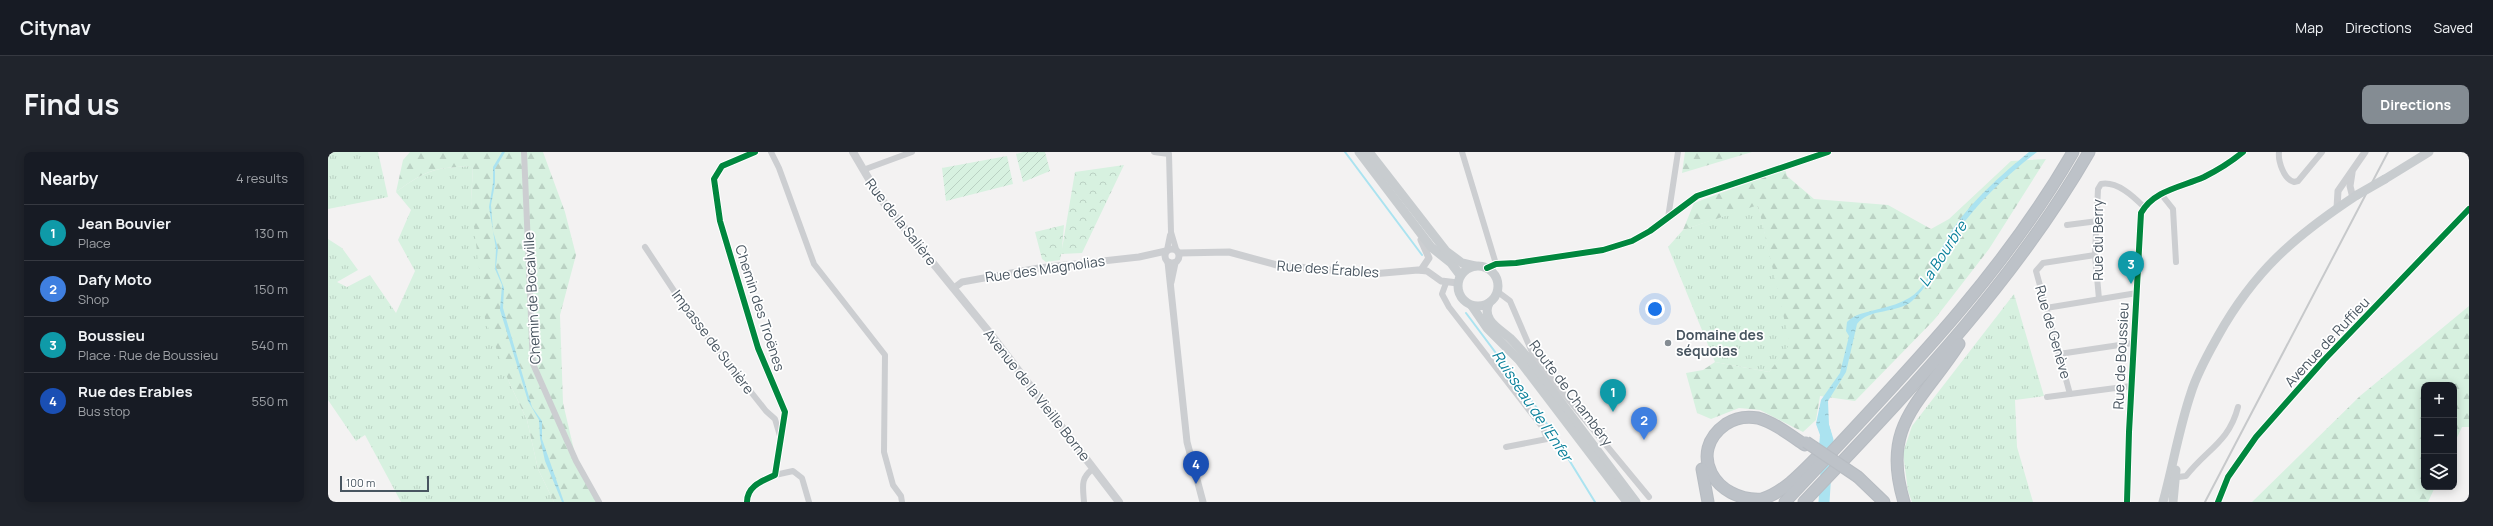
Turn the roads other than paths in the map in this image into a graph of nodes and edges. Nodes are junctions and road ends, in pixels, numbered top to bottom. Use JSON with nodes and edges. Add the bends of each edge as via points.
{"nodes":[{"id":1,"x":524,"y":152,"type":"edge"},
{"id":2,"x":755,"y":152,"type":"edge"},
{"id":3,"x":771,"y":152,"type":"edge"},
{"id":4,"x":853,"y":152,"type":"edge"},
{"id":5,"x":912,"y":152,"type":"edge"},
{"id":6,"x":1154,"y":152,"type":"edge"},
{"id":7,"x":1359,"y":152,"type":"edge"},
{"id":8,"x":1369,"y":152,"type":"edge"},
{"id":9,"x":1462,"y":152,"type":"edge"},
{"id":10,"x":1678,"y":152,"type":"edge"},
{"id":11,"x":1828,"y":152,"type":"edge"},
{"id":12,"x":2073,"y":152,"type":"edge"},
{"id":13,"x":2089,"y":152,"type":"edge"},
{"id":14,"x":2243,"y":152,"type":"edge"},
{"id":15,"x":2279,"y":152,"type":"edge"},
{"id":16,"x":2322,"y":152,"type":"edge"},
{"id":17,"x":2365,"y":152,"type":"edge"},
{"id":18,"x":2429,"y":152,"type":"edge"},
{"id":19,"x":863,"y":170,"type":"junction"},
{"id":20,"x":2352,"y":171,"type":"junction"},
{"id":21,"x":2161,"y":194,"type":"junction"},
{"id":22,"x":2355,"y":197,"type":"junction"},
{"id":23,"x":2144,"y":207,"type":"junction"},
{"id":24,"x":2337,"y":208,"type":"junction"},
{"id":25,"x":2469,"y":209,"type":"edge"},
{"id":26,"x":1403,"y":211,"type":"junction"},
{"id":27,"x":2464,"y":215,"type":"junction"},
{"id":28,"x":1668,"y":218,"type":"junction"},
{"id":29,"x":2469,"y":220,"type":"edge"},
{"id":30,"x":2098,"y":221,"type":"junction"},
{"id":31,"x":2067,"y":225,"type":"dead end"},
{"id":32,"x":1171,"y":232,"type":"junction"},
{"id":33,"x":645,"y":246,"type":"dead end"},
{"id":34,"x":1167,"y":251,"type":"junction"},
{"id":35,"x":2095,"y":255,"type":"junction"},
{"id":36,"x":1177,"y":256,"type":"junction"},
{"id":37,"x":1139,"y":257,"type":"junction"},
{"id":38,"x":1167,"y":261,"type":"junction"},
{"id":39,"x":2176,"y":262,"type":"dead end"},
{"id":40,"x":1496,"y":264,"type":"junction"},
{"id":41,"x":1475,"y":266,"type":"junction"},
{"id":42,"x":1487,"y":268,"type":"junction"},
{"id":43,"x":1421,"y":270,"type":"junction"},
{"id":44,"x":1459,"y":279,"type":"junction"},
{"id":45,"x":1446,"y":282,"type":"junction"},
{"id":46,"x":1170,"y":284,"type":"junction"},
{"id":47,"x":954,"y":288,"type":"junction"},
{"id":48,"x":1498,"y":292,"type":"junction"},
{"id":49,"x":2137,"y":293,"type":"junction"},
{"id":50,"x":2099,"y":299,"type":"junction"},
{"id":51,"x":1489,"y":303,"type":"junction"},
{"id":52,"x":1472,"y":306,"type":"junction"},
{"id":53,"x":2046,"y":308,"type":"junction"},
{"id":54,"x":1976,"y":315,"type":"junction"},
{"id":55,"x":2134,"y":343,"type":"junction"},
{"id":56,"x":2059,"y":354,"type":"junction"},
{"id":57,"x":2134,"y":388,"type":"junction"},
{"id":58,"x":2070,"y":394,"type":"junction"},
{"id":59,"x":2047,"y":397,"type":"dead end"},
{"id":60,"x":2238,"y":407,"type":"dead end"},
{"id":61,"x":781,"y":437,"type":"junction"},
{"id":62,"x":1806,"y":443,"type":"junction"},
{"id":63,"x":1837,"y":444,"type":"junction"},
{"id":64,"x":1506,"y":447,"type":"dead end"},
{"id":65,"x":1093,"y":468,"type":"junction"},
{"id":66,"x":775,"y":476,"type":"junction"},
{"id":67,"x":1857,"y":478,"type":"junction"},
{"id":68,"x":2173,"y":478,"type":"junction"},
{"id":69,"x":1649,"y":497,"type":"dead end"},
{"id":70,"x":599,"y":502,"type":"edge"},
{"id":71,"x":747,"y":502,"type":"edge"},
{"id":72,"x":809,"y":502,"type":"edge"},
{"id":73,"x":902,"y":502,"type":"edge"},
{"id":74,"x":1084,"y":502,"type":"edge"},
{"id":75,"x":1119,"y":502,"type":"edge"},
{"id":76,"x":1203,"y":502,"type":"edge"},
{"id":77,"x":1627,"y":502,"type":"edge"},
{"id":78,"x":1636,"y":502,"type":"edge"},
{"id":79,"x":1708,"y":502,"type":"edge"},
{"id":80,"x":1785,"y":502,"type":"edge"},
{"id":81,"x":1804,"y":502,"type":"edge"},
{"id":82,"x":1880,"y":502,"type":"edge"},
{"id":83,"x":1884,"y":502,"type":"edge"},
{"id":84,"x":1904,"y":502,"type":"edge"},
{"id":85,"x":2127,"y":502,"type":"edge"},
{"id":86,"x":2163,"y":502,"type":"edge"},
{"id":87,"x":2172,"y":502,"type":"edge"},
{"id":88,"x":2218,"y":502,"type":"edge"}],
"edges":[{"from":1,"to":70,"type":"street","name":"Chemin de Bocalville","via":[[533,364],[576,462]]},
{"from":2,"to":61,"type":"street","name":"Chemin des Troënes","via":[[722,166],[714,179],[720,221],[756,341],[785,412]]},
{"from":3,"to":73,"type":"street","via":[[780,168],[814,264],[886,355],[884,452],[892,485],[901,496]]},
{"from":4,"to":19,"type":"main road","name":"Rue de la Salière"},
{"from":5,"to":19,"type":"street"},
{"from":6,"to":32,"type":"street","via":[[1169,154]]},
{"from":7,"to":26,"type":"main road"},
{"from":8,"to":41,"type":"main road","via":[[1446,251],[1462,263]]},
{"from":9,"to":40,"type":"street"},
{"from":10,"to":28,"type":"street"},
{"from":11,"to":28,"type":"street","via":[[1697,196]]},
{"from":12,"to":63,"type":"highway","via":[[2034,216],[1982,284],[1942,333]]},
{"from":13,"to":54,"type":"highway","via":[[2038,235]]},
{"from":14,"to":21,"type":"street","via":[[2226,165],[2203,177]]},
{"from":15,"to":16,"type":"street","via":[[2279,159],[2287,178],[2294,182],[2298,181]]},
{"from":17,"to":20,"type":"street"},
{"from":18,"to":22,"type":"main road","bridge":true},
{"from":19,"to":47,"type":"main road","name":"Rue de la Salière","via":[[880,198]]},
{"from":20,"to":22,"type":"street","via":[[2350,186]]},
{"from":20,"to":24,"type":"street","via":[[2338,191]]},
{"from":21,"to":23,"type":"street"},
{"from":21,"to":39,"type":"street","via":[[2172,209]]},
{"from":22,"to":24,"type":"main road"},
{"from":23,"to":30,"type":"street","name":"Rue du Berry","via":[[2124,190],[2108,183],[2101,184],[2098,189]]},
{"from":23,"to":49,"type":"street","name":"Rue de Boussieu","via":[[2140,221]]},
{"from":24,"to":68,"type":"main road","via":[[2280,252],[2251,284],[2235,308],[2199,370],[2190,394]]},
{"from":25,"to":27,"type":"street","name":"Avenue de Ruffieu"},
{"from":26,"to":43,"type":"street","via":[[1426,247],[1429,258]]},
{"from":26,"to":44,"type":"main road","via":[[1431,247],[1451,263]]},
{"from":27,"to":29,"type":"street"},
{"from":27,"to":88,"type":"street","name":"Avenue de Ruffieu","via":[[2324,360],[2256,438],[2228,477]]},
{"from":28,"to":40,"type":"street","via":[[1632,241],[1603,250]]},
{"from":30,"to":31,"type":"street"},
{"from":30,"to":35,"type":"street","name":"Rue du Berry"},
{"from":32,"to":34,"type":"street"},
{"from":32,"to":36,"type":"street"},
{"from":33,"to":61,"type":"street","name":"Impasse de Sunière","via":[[690,315],[775,419]]},
{"from":34,"to":36,"type":"street","name":"Rue des Magnolias"},
{"from":34,"to":37,"type":"street","name":"Rue des Magnolias"},
{"from":34,"to":38,"type":"street"},
{"from":35,"to":50,"type":"street","name":"Rue du Berry"},
{"from":35,"to":53,"type":"street","name":"Rue de Genève","via":[[2043,262],[2036,271]]},
{"from":36,"to":38,"type":"street","name":"Rue des Magnolias"},
{"from":36,"to":43,"type":"street","name":"Rue des Érables","via":[[1229,252],[1272,264],[1372,274]]},
{"from":36,"to":46,"type":"street"},
{"from":37,"to":38,"type":"street","name":"Rue des Magnolias"},
{"from":37,"to":47,"type":"street","name":"Rue des Magnolias","via":[[1039,268],[962,282]]},
{"from":38,"to":46,"type":"street"},
{"from":40,"to":42,"type":"street"},
{"from":41,"to":42,"type":"main road"},
{"from":41,"to":44,"type":"main road","via":[[1468,268]]},
{"from":42,"to":48,"type":"main road","via":[[1498,281]]},
{"from":43,"to":45,"type":"street","name":"Rue des Érables"},
{"from":44,"to":45,"type":"street","name":"Rue des Érables"},
{"from":44,"to":52,"type":"main road","via":[[1462,298]]},
{"from":45,"to":64,"type":"street","via":[[1442,294],[1449,307],[1543,428],[1546,439]]},
{"from":46,"to":76,"type":"street","via":[[1188,442]]},
{"from":47,"to":65,"type":"main road","name":"Avenue de la Vieille Borne"},
{"from":48,"to":51,"type":"main road"},
{"from":48,"to":69,"type":"street","via":[[1510,301],[1535,359]]},
{"from":49,"to":50,"type":"street"},
{"from":49,"to":55,"type":"street","name":"Rue de Boussieu"},
{"from":50,"to":53,"type":"street"},
{"from":51,"to":52,"type":"main road"},
{"from":51,"to":78,"type":"main road","name":"Route de Chambéry","via":[[1488,312],[1492,323],[1527,357]]},
{"from":52,"to":77,"type":"main road","name":"Route de Chambéry","via":[[1487,328],[1518,360]]},
{"from":53,"to":56,"type":"street","name":"Rue de Genève"},
{"from":54,"to":81,"type":"highway"},
{"from":54,"to":84,"type":"highway","via":[[1953,353],[1915,403],[1899,437],[1896,466]]},
{"from":55,"to":56,"type":"street"},
{"from":55,"to":57,"type":"street","name":"Rue de Boussieu"},
{"from":56,"to":58,"type":"street","name":"Rue de Genève"},
{"from":57,"to":58,"type":"street","name":"Rue de Genève"},
{"from":57,"to":85,"type":"street","name":"Rue de Boussieu"},
{"from":58,"to":59,"type":"street","name":"Rue de Genève"},
{"from":60,"to":68,"type":"street","via":[[2228,433],[2199,459],[2186,476]]},
{"from":61,"to":66,"type":"street","name":"Chemin des Troënes"},
{"from":62,"to":63,"type":"highway","via":[[1772,423],[1757,418],[1731,420],[1713,436],[1708,451],[1710,478],[1719,490],[1733,499],[1748,502],[1771,495]]},
{"from":62,"to":67,"type":"highway"},
{"from":62,"to":79,"type":"highway","via":[[1764,416],[1744,413],[1722,420],[1712,429],[1705,441],[1702,454]]},
{"from":63,"to":80,"type":"highway"},
{"from":65,"to":74,"type":"street","via":[[1082,480]]},
{"from":65,"to":75,"type":"main road","name":"Avenue de la Vieille Borne"},
{"from":66,"to":71,"type":"street","via":[[755,483]]},
{"from":66,"to":72,"type":"street","via":[[793,471],[802,478]]},
{"from":67,"to":82,"type":"highway"},
{"from":67,"to":83,"type":"highway"},
{"from":68,"to":86,"type":"main road"},
{"from":68,"to":87,"type":"main road"}]}
